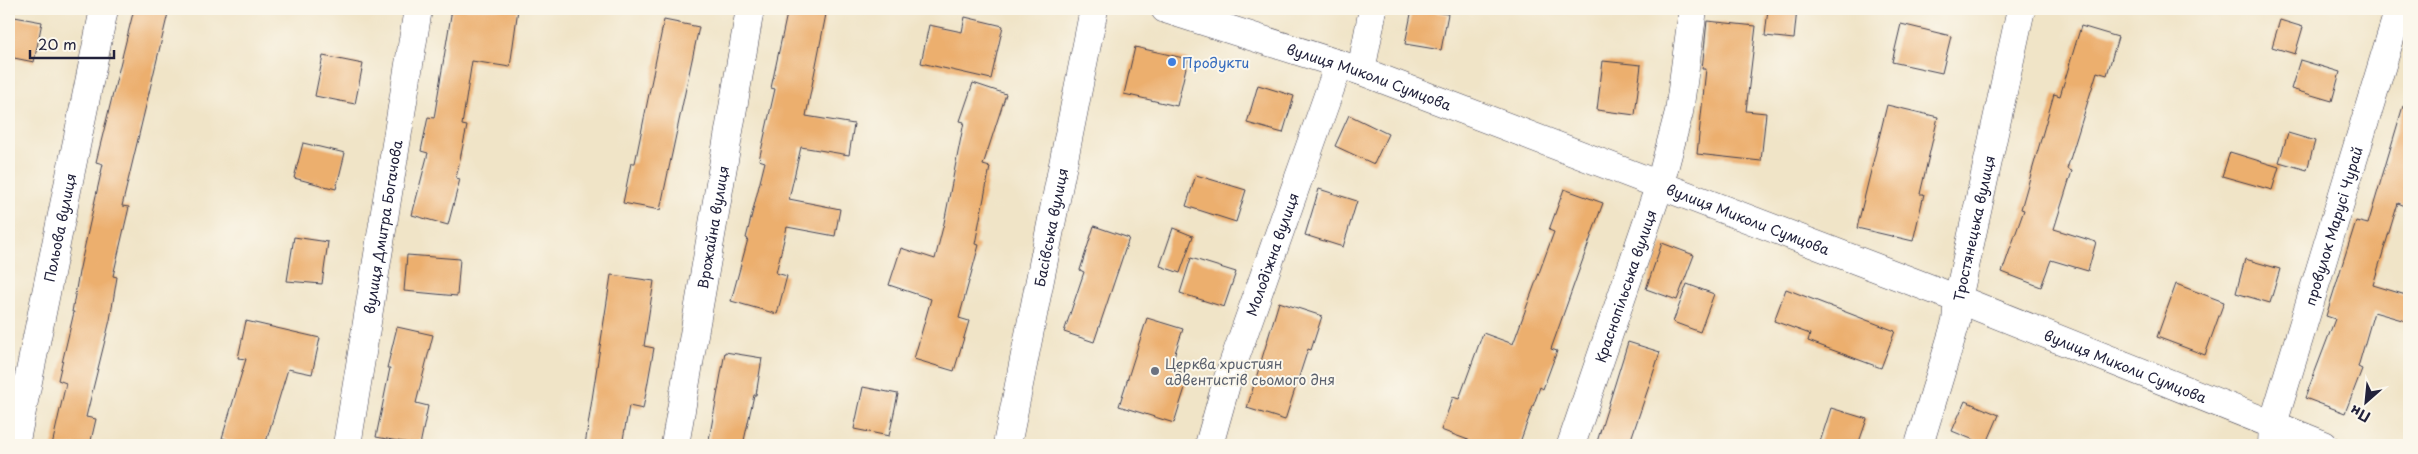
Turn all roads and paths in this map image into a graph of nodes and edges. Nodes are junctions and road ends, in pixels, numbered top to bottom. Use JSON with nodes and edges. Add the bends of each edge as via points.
{"nodes":[{"id":1,"x":104,"y":9,"type":"edge"},
{"id":2,"x":418,"y":9,"type":"edge"},
{"id":3,"x":750,"y":9,"type":"edge"},
{"id":4,"x":1094,"y":9,"type":"edge"},
{"id":5,"x":1165,"y":9,"type":"edge"},
{"id":6,"x":1374,"y":9,"type":"edge"},
{"id":7,"x":1693,"y":9,"type":"edge"},
{"id":8,"x":2021,"y":9,"type":"edge"},
{"id":9,"x":2399,"y":9,"type":"edge"},
{"id":10,"x":1350,"y":67,"type":"junction"},
{"id":11,"x":1660,"y":184,"type":"junction"},
{"id":12,"x":1958,"y":299,"type":"junction"},
{"id":13,"x":2272,"y":434,"type":"edge"},
{"id":14,"x":15,"y":445,"type":"edge"},
{"id":15,"x":347,"y":445,"type":"edge"},
{"id":16,"x":675,"y":445,"type":"edge"},
{"id":17,"x":1007,"y":445,"type":"edge"},
{"id":18,"x":1209,"y":445,"type":"edge"},
{"id":19,"x":1571,"y":445,"type":"edge"},
{"id":20,"x":1919,"y":445,"type":"edge"},
{"id":21,"x":2324,"y":445,"type":"edge"}],
"edges":[{"from":1,"to":14,"type":"street","name":"Польова вулиця"},
{"from":2,"to":15,"type":"street","name":"вулиця Дмитра Богачова"},
{"from":3,"to":16,"type":"street","name":"Врожайна вулиця"},
{"from":4,"to":17,"type":"street","name":"Басівська вулиця"},
{"from":5,"to":10,"type":"street","name":"вулиця Миколи Сумцова"},
{"from":6,"to":10,"type":"street","name":"Молодіжна вулиця"},
{"from":7,"to":11,"type":"street","name":"Краснопільська вулиця","via":[[1679,112]]},
{"from":8,"to":12,"type":"street","name":"Тростянецька вулиця"},
{"from":9,"to":13,"type":"street","name":"провулок Марусі Чурай"},
{"from":10,"to":11,"type":"street","name":"вулиця Миколи Сумцова"},
{"from":10,"to":18,"type":"street","name":"Молодіжна вулиця","via":[[1227,380]]},
{"from":11,"to":12,"type":"street","name":"вулиця Миколи Сумцова"},
{"from":11,"to":19,"type":"street","name":"Краснопільська вулиця"},
{"from":12,"to":13,"type":"street","name":"вулиця Миколи Сумцова"},
{"from":12,"to":20,"type":"street","name":"Тростянецька вулиця","via":[[1956,322]]},
{"from":13,"to":21,"type":"street","name":"вулиця Миколи Сумцова"}]}
